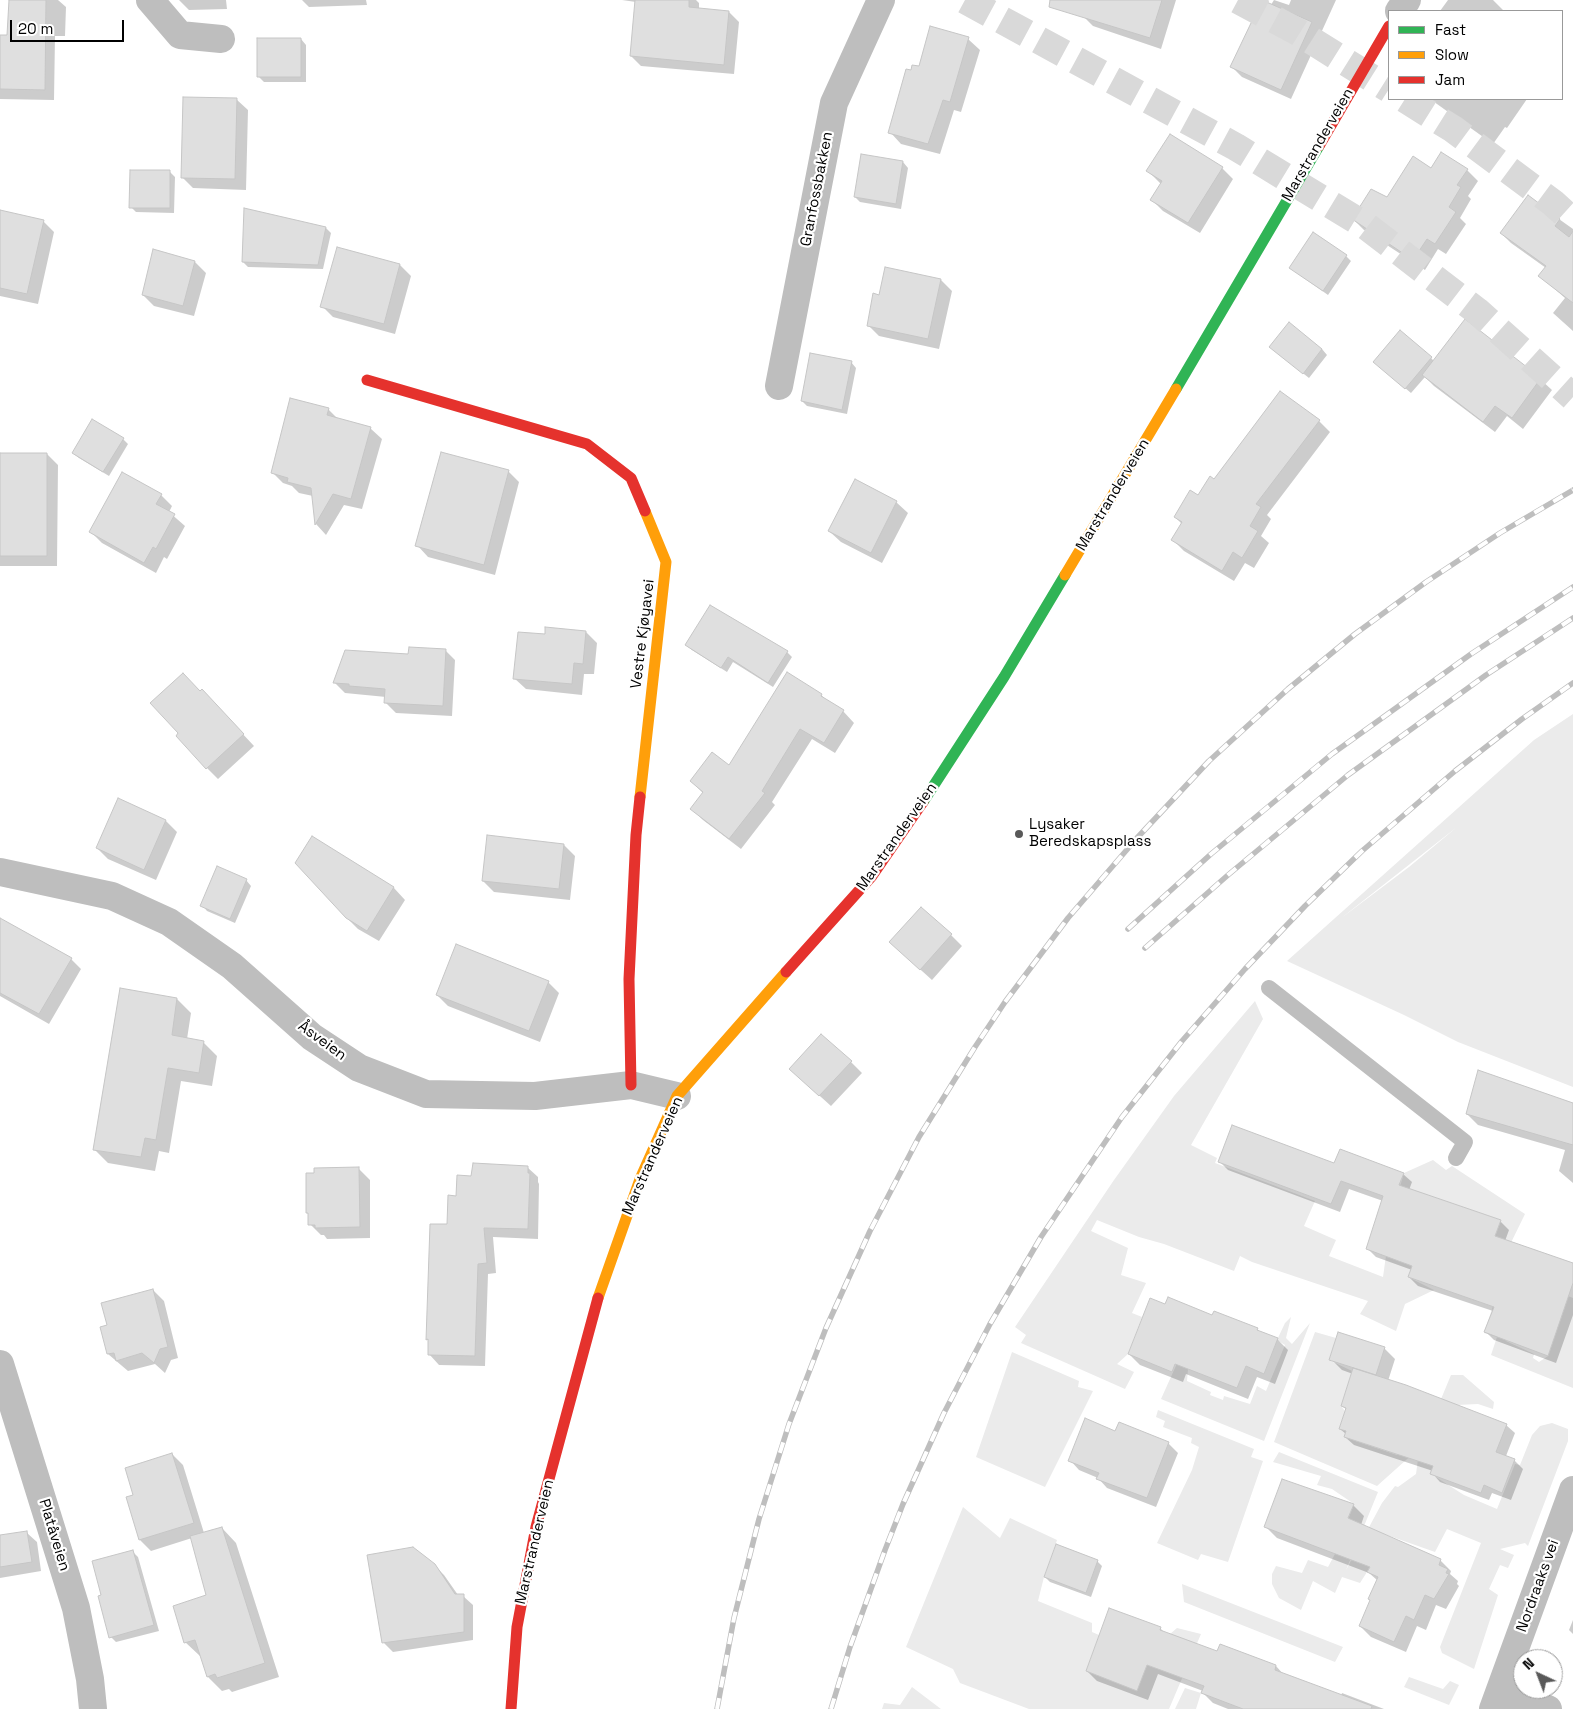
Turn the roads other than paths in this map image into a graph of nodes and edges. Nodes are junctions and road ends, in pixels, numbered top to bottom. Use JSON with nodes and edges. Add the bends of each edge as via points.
{"nodes":[{"id":1,"x":150,"y":0,"type":"edge"},
{"id":2,"x":881,"y":0,"type":"edge"},
{"id":3,"x":1388,"y":28,"type":"edge"},
{"id":4,"x":221,"y":39,"type":"dead end"},
{"id":5,"x":367,"y":380,"type":"dead end"},
{"id":6,"x":779,"y":386,"type":"dead end"},
{"id":7,"x":0,"y":872,"type":"edge"},
{"id":8,"x":1269,"y":988,"type":"dead end"},
{"id":9,"x":631,"y":1084,"type":"junction"},
{"id":10,"x":677,"y":1096,"type":"junction"},
{"id":11,"x":1456,"y":1158,"type":"dead end"},
{"id":12,"x":0,"y":1364,"type":"edge"},
{"id":13,"x":1573,"y":1490,"type":"edge"},
{"id":14,"x":1497,"y":1700,"type":"edge"},
{"id":15,"x":93,"y":1709,"type":"edge"},
{"id":16,"x":511,"y":1709,"type":"edge"},
{"id":17,"x":1548,"y":1709,"type":"edge"}],
"edges":[{"from":1,"to":4,"type":"street","via":[[180,35]]},
{"from":2,"to":6,"type":"street","name":"Granfossbakken","via":[[834,103]]},
{"from":3,"to":10,"type":"street","name":"Marstranderveien","via":[[1004,677],[934,786],[872,876]]},
{"from":5,"to":9,"type":"street","name":"Vestre Kjøyavei","via":[[586,444],[631,478],[666,562],[636,835],[629,979]]},
{"from":7,"to":9,"type":"street","name":"Åsveien","via":[[112,896],[169,922],[232,966],[312,1037],[360,1068],[426,1094],[535,1096]]},
{"from":8,"to":11,"type":"lane","via":[[1465,1142]]},
{"from":9,"to":10,"type":"street","name":"Åsveien"},
{"from":10,"to":16,"type":"street","name":"Marstranderveien","via":[[640,1179],[601,1288],[536,1527],[517,1626]]},
{"from":12,"to":15,"type":"street","name":"Platåveien","via":[[76,1608]]},
{"from":13,"to":14,"type":"street","name":"Nordraaks vei"},
{"from":14,"to":17,"type":"street"}]}
